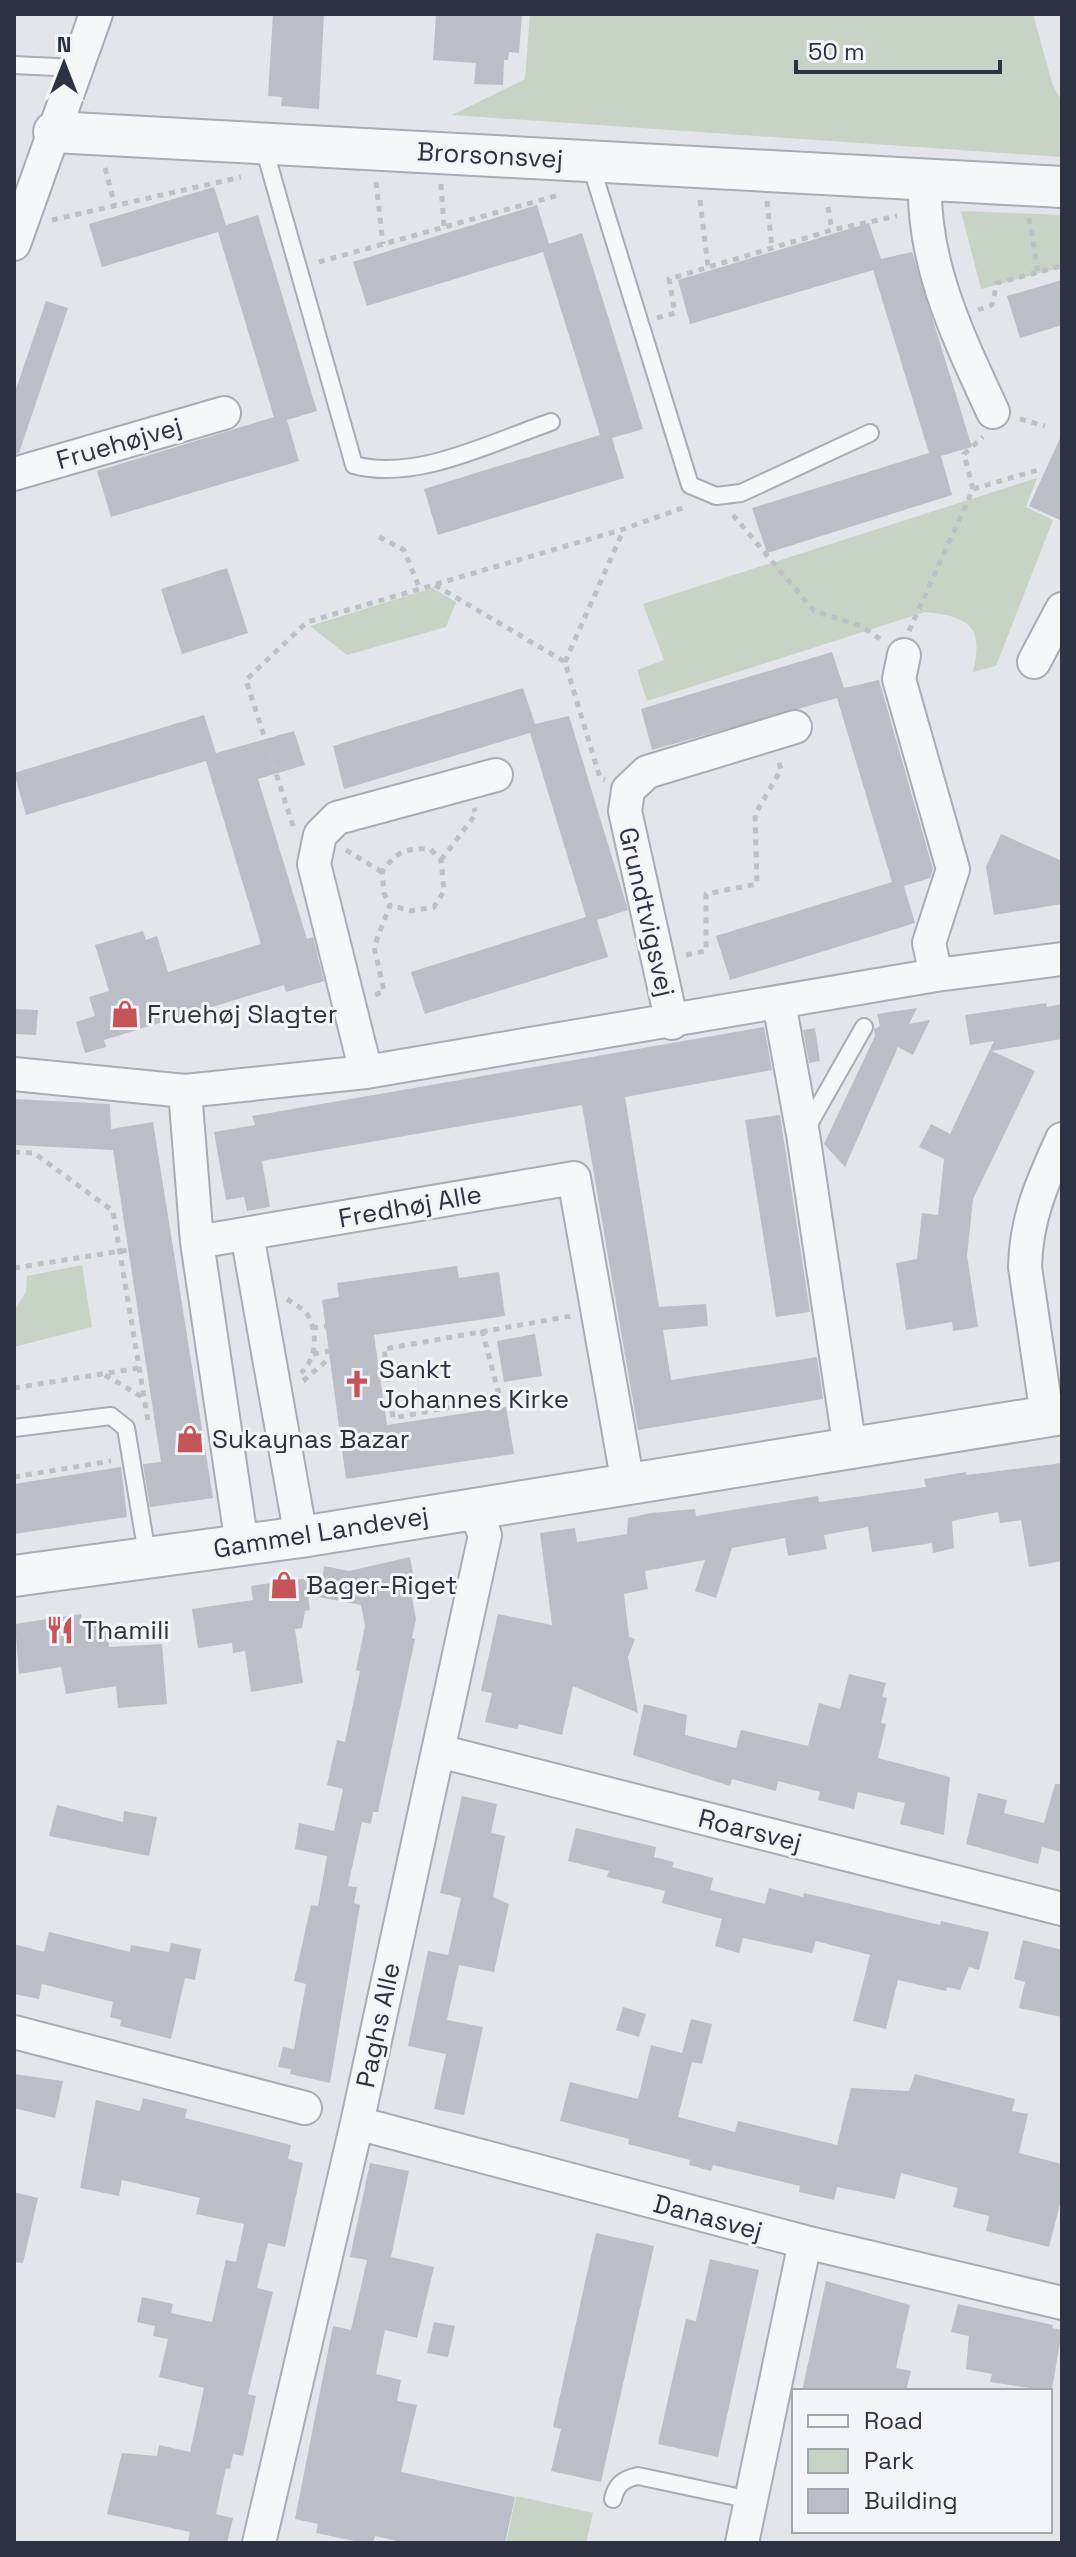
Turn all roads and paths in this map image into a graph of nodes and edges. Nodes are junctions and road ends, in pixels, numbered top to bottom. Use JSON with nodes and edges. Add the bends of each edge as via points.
{"nodes":[{"id":1,"x":96,"y":14,"type":"edge"},
{"id":2,"x":14,"y":65,"type":"edge"},
{"id":3,"x":77,"y":68,"type":"junction"},
{"id":4,"x":54,"y":132,"type":"junction"},
{"id":5,"x":373,"y":149,"type":"junction"},
{"id":6,"x":438,"y":153,"type":"junction"},
{"id":7,"x":267,"y":157,"type":"junction"},
{"id":8,"x":696,"y":167,"type":"junction"},
{"id":9,"x":764,"y":171,"type":"junction"},
{"id":10,"x":594,"y":172,"type":"junction"},
{"id":11,"x":1043,"y":186,"type":"edge"},
{"id":12,"x":924,"y":196,"type":"junction"},
{"id":13,"x":444,"y":227,"type":"junction"},
{"id":14,"x":17,"y":236,"type":"edge"},
{"id":15,"x":383,"y":244,"type":"junction"},
{"id":16,"x":772,"y":248,"type":"junction"},
{"id":17,"x":1062,"y":266,"type":"edge"},
{"id":18,"x":708,"y":267,"type":"junction"},
{"id":19,"x":298,"y":268,"type":"junction"},
{"id":20,"x":1038,"y":272,"type":"junction"},
{"id":21,"x":950,"y":319,"type":"junction"},
{"id":22,"x":641,"y":323,"type":"junction"},
{"id":23,"x":993,"y":412,"type":"dead end"},
{"id":24,"x":224,"y":413,"type":"dead end"},
{"id":25,"x":551,"y":422,"type":"dead end"},
{"id":26,"x":870,"y":433,"type":"dead end"},
{"id":27,"x":1038,"y":470,"type":"dead end"},
{"id":28,"x":14,"y":474,"type":"edge"},
{"id":29,"x":716,"y":496,"type":"junction"},
{"id":30,"x":624,"y":529,"type":"junction"},
{"id":31,"x":379,"y":537,"type":"dead end"},
{"id":32,"x":434,"y":585,"type":"junction"},
{"id":33,"x":419,"y":587,"type":"junction"},
{"id":34,"x":1062,"y":609,"type":"edge"},
{"id":35,"x":904,"y":655,"type":"junction"},
{"id":36,"x":565,"y":662,"type":"junction"},
{"id":37,"x":1034,"y":662,"type":"dead end"},
{"id":38,"x":784,"y":730,"type":"joint"},
{"id":39,"x":496,"y":775,"type":"dead end"},
{"id":40,"x":465,"y":783,"type":"junction"},
{"id":41,"x":628,"y":790,"type":"junction"},
{"id":42,"x":320,"y":835,"type":"junction"},
{"id":43,"x":441,"y":860,"type":"junction"},
{"id":44,"x":382,"y":872,"type":"junction"},
{"id":45,"x":390,"y":905,"type":"junction"},
{"id":46,"x":1062,"y":959,"type":"edge"},
{"id":47,"x":658,"y":961,"type":"junction"},
{"id":48,"x":936,"y":975,"type":"junction"},
{"id":49,"x":779,"y":1003,"type":"junction"},
{"id":50,"x":352,"y":1005,"type":"junction"},
{"id":51,"x":672,"y":1023,"type":"junction"},
{"id":52,"x":864,"y":1027,"type":"dead end"},
{"id":53,"x":366,"y":1072,"type":"junction"},
{"id":54,"x":14,"y":1074,"type":"edge"},
{"id":55,"x":185,"y":1091,"type":"junction"},
{"id":56,"x":803,"y":1134,"type":"junction"},
{"id":57,"x":1062,"y":1139,"type":"edge"},
{"id":58,"x":14,"y":1152,"type":"edge"},
{"id":59,"x":247,"y":1234,"type":"junction"},
{"id":60,"x":197,"y":1242,"type":"junction"},
{"id":61,"x":128,"y":1250,"type":"dead end"},
{"id":62,"x":120,"y":1251,"type":"junction"},
{"id":63,"x":14,"y":1268,"type":"edge"},
{"id":64,"x":600,"y":1311,"type":"junction"},
{"id":65,"x":326,"y":1326,"type":"dead end"},
{"id":66,"x":312,"y":1328,"type":"dead end"},
{"id":67,"x":482,"y":1330,"type":"junction"},
{"id":68,"x":313,"y":1354,"type":"dead end"},
{"id":69,"x":139,"y":1368,"type":"junction"},
{"id":70,"x":104,"y":1374,"type":"junction"},
{"id":71,"x":302,"y":1382,"type":"dead end"},
{"id":72,"x":14,"y":1388,"type":"edge"},
{"id":73,"x":144,"y":1398,"type":"junction"},
{"id":74,"x":1054,"y":1415,"type":"edge"},
{"id":75,"x":149,"y":1426,"type":"dead end"},
{"id":76,"x":14,"y":1428,"type":"edge"},
{"id":77,"x":850,"y":1449,"type":"junction"},
{"id":78,"x":132,"y":1457,"type":"junction"},
{"id":79,"x":14,"y":1477,"type":"edge"},
{"id":80,"x":628,"y":1484,"type":"junction"},
{"id":81,"x":473,"y":1507,"type":"junction"},
{"id":82,"x":301,"y":1537,"type":"junction"},
{"id":83,"x":242,"y":1545,"type":"junction"},
{"id":84,"x":153,"y":1557,"type":"junction"},
{"id":85,"x":14,"y":1576,"type":"edge"},
{"id":86,"x":439,"y":1751,"type":"junction"},
{"id":87,"x":1062,"y":1909,"type":"edge"},
{"id":88,"x":14,"y":2032,"type":"edge"},
{"id":89,"x":305,"y":2108,"type":"dead end"},
{"id":90,"x":357,"y":2123,"type":"junction"},
{"id":91,"x":805,"y":2242,"type":"junction"},
{"id":92,"x":1062,"y":2303,"type":"edge"},
{"id":93,"x":613,"y":2499,"type":"dead end"},
{"id":94,"x":751,"y":2500,"type":"junction"},
{"id":95,"x":259,"y":2543,"type":"edge"},
{"id":96,"x":742,"y":2543,"type":"edge"}],
"edges":[{"from":1,"to":3,"type":"street"},
{"from":2,"to":3,"type":"lane"},
{"from":3,"to":4,"type":"street"},
{"from":4,"to":7,"type":"street","name":"Brorsonsvej"},
{"from":4,"to":14,"type":"street"},
{"from":5,"to":6,"type":"street","name":"Brorsonsvej"},
{"from":5,"to":7,"type":"street","name":"Brorsonsvej"},
{"from":5,"to":15,"type":"path"},
{"from":6,"to":10,"type":"street","name":"Brorsonsvej"},
{"from":6,"to":13,"type":"path"},
{"from":7,"to":14,"type":"path"},
{"from":7,"to":19,"type":"lane"},
{"from":8,"to":9,"type":"street","name":"Brorsonsvej"},
{"from":8,"to":10,"type":"street","name":"Brorsonsvej"},
{"from":8,"to":18,"type":"path"},
{"from":9,"to":12,"type":"street","name":"Brorsonsvej"},
{"from":9,"to":16,"type":"path"},
{"from":10,"to":13,"type":"path"},
{"from":10,"to":22,"type":"lane"},
{"from":11,"to":12,"type":"street","name":"Brorsonsvej"},
{"from":11,"to":20,"type":"path"},
{"from":12,"to":16,"type":"path","via":[[872,219]]},
{"from":12,"to":21,"type":"street","via":[[927,239]]},
{"from":13,"to":15,"type":"path"},
{"from":15,"to":19,"type":"path"},
{"from":16,"to":18,"type":"path"},
{"from":17,"to":20,"type":"path"},
{"from":18,"to":22,"type":"path","via":[[669,279],[675,313]]},
{"from":19,"to":25,"type":"lane","via":[[354,465],[408,470]]},
{"from":20,"to":21,"type":"path","via":[[997,283],[992,305]]},
{"from":21,"to":23,"type":"street"},
{"from":22,"to":29,"type":"lane","via":[[690,485]]},
{"from":24,"to":28,"type":"street","name":"Fruehøjvej"},
{"from":26,"to":29,"type":"lane","via":[[741,493]]},
{"from":27,"to":35,"type":"path","via":[[973,489],[911,623]]},
{"from":29,"to":30,"type":"path"},
{"from":29,"to":35,"type":"path","via":[[814,611],[861,626]]},
{"from":30,"to":32,"type":"path"},
{"from":30,"to":36,"type":"path"},
{"from":31,"to":33,"type":"path","via":[[404,550]]},
{"from":32,"to":33,"type":"path"},
{"from":32,"to":36,"type":"path"},
{"from":33,"to":42,"type":"path","via":[[307,622],[246,680],[292,825]]},
{"from":34,"to":37,"type":"street"},
{"from":35,"to":48,"type":"street","via":[[899,679],[953,869],[929,943]]},
{"from":36,"to":41,"type":"path","via":[[600,778]]},
{"from":38,"to":41,"type":"street","name":"Grundtvigsvej","via":[[647,772]]},
{"from":38,"to":47,"type":"path","via":[[781,770],[755,814],[757,884],[706,894],[706,951]]},
{"from":39,"to":40,"type":"street"},
{"from":40,"to":42,"type":"street","via":[[337,818]]},
{"from":40,"to":43,"type":"path","via":[[476,814]]},
{"from":41,"to":47,"type":"street","name":"Grundtvigsvej","via":[[625,811]]},
{"from":42,"to":44,"type":"path"},
{"from":42,"to":50,"type":"street","via":[[314,864]]},
{"from":43,"to":44,"type":"path","via":[[430,849],[410,848],[395,854]]},
{"from":43,"to":45,"type":"path","via":[[444,891],[434,907],[411,911]]},
{"from":44,"to":45,"type":"path"},
{"from":45,"to":50,"type":"path","via":[[374,947],[384,991]]},
{"from":46,"to":48,"type":"street","name":"Grundtvigsvej"},
{"from":47,"to":51,"type":"street","name":"Grundtvigsvej"},
{"from":48,"to":49,"type":"street","name":"Grundtvigsvej"},
{"from":49,"to":51,"type":"street","name":"Grundtvigsvej"},
{"from":49,"to":56,"type":"street"},
{"from":50,"to":53,"type":"street"},
{"from":51,"to":53,"type":"street","name":"Grundtvigsvej"},
{"from":52,"to":56,"type":"lane"},
{"from":53,"to":55,"type":"street","name":"Grundtvigsvej"},
{"from":54,"to":55,"type":"street","name":"Grundtvigsvej"},
{"from":55,"to":60,"type":"street"},
{"from":56,"to":77,"type":"street"},
{"from":57,"to":74,"type":"street","via":[[1036,1196],[1025,1244]]},
{"from":58,"to":62,"type":"path","via":[[34,1153],[113,1211]]},
{"from":59,"to":60,"type":"street","name":"Fredhøj Alle"},
{"from":59,"to":64,"type":"street","name":"Fredhøj Alle","via":[[574,1178]]},
{"from":59,"to":82,"type":"street"},
{"from":60,"to":83,"type":"street"},
{"from":61,"to":62,"type":"path"},
{"from":62,"to":63,"type":"path"},
{"from":62,"to":69,"type":"path"},
{"from":64,"to":67,"type":"path"},
{"from":64,"to":80,"type":"street"},
{"from":65,"to":66,"type":"path"},
{"from":67,"to":67,"type":"path","via":[[384,1349],[393,1418],[500,1398]]},
{"from":68,"to":71,"type":"path","via":[[330,1354]]},
{"from":69,"to":70,"type":"path"},
{"from":69,"to":73,"type":"path"},
{"from":70,"to":72,"type":"path"},
{"from":70,"to":73,"type":"path"},
{"from":73,"to":75,"type":"path"},
{"from":74,"to":77,"type":"street","name":"Gammel Landevej"},
{"from":76,"to":78,"type":"lane","via":[[111,1416],[126,1428]]},
{"from":77,"to":80,"type":"street","name":"Gammel Landevej"},
{"from":78,"to":79,"type":"path"},
{"from":78,"to":84,"type":"lane","via":[[145,1542]]},
{"from":80,"to":81,"type":"street","name":"Gammel Landevej"},
{"from":81,"to":82,"type":"street","name":"Gammel Landevej"},
{"from":81,"to":86,"type":"street","name":"Paghs Alle","via":[[485,1535]]},
{"from":82,"to":83,"type":"street","name":"Gammel Landevej"},
{"from":83,"to":84,"type":"street","name":"Gammel Landevej"},
{"from":84,"to":85,"type":"street","name":"Gammel Landevej"},
{"from":86,"to":87,"type":"street","name":"Roarsvej"},
{"from":86,"to":90,"type":"street","name":"Paghs Alle"},
{"from":88,"to":89,"type":"street"},
{"from":90,"to":91,"type":"street","name":"Danasvej"},
{"from":90,"to":95,"type":"street","name":"Paghs Alle"},
{"from":91,"to":92,"type":"street","name":"Danasvej"},
{"from":91,"to":94,"type":"street"},
{"from":93,"to":94,"type":"lane","via":[[615,2488],[638,2476]]},
{"from":94,"to":96,"type":"street"}]}
